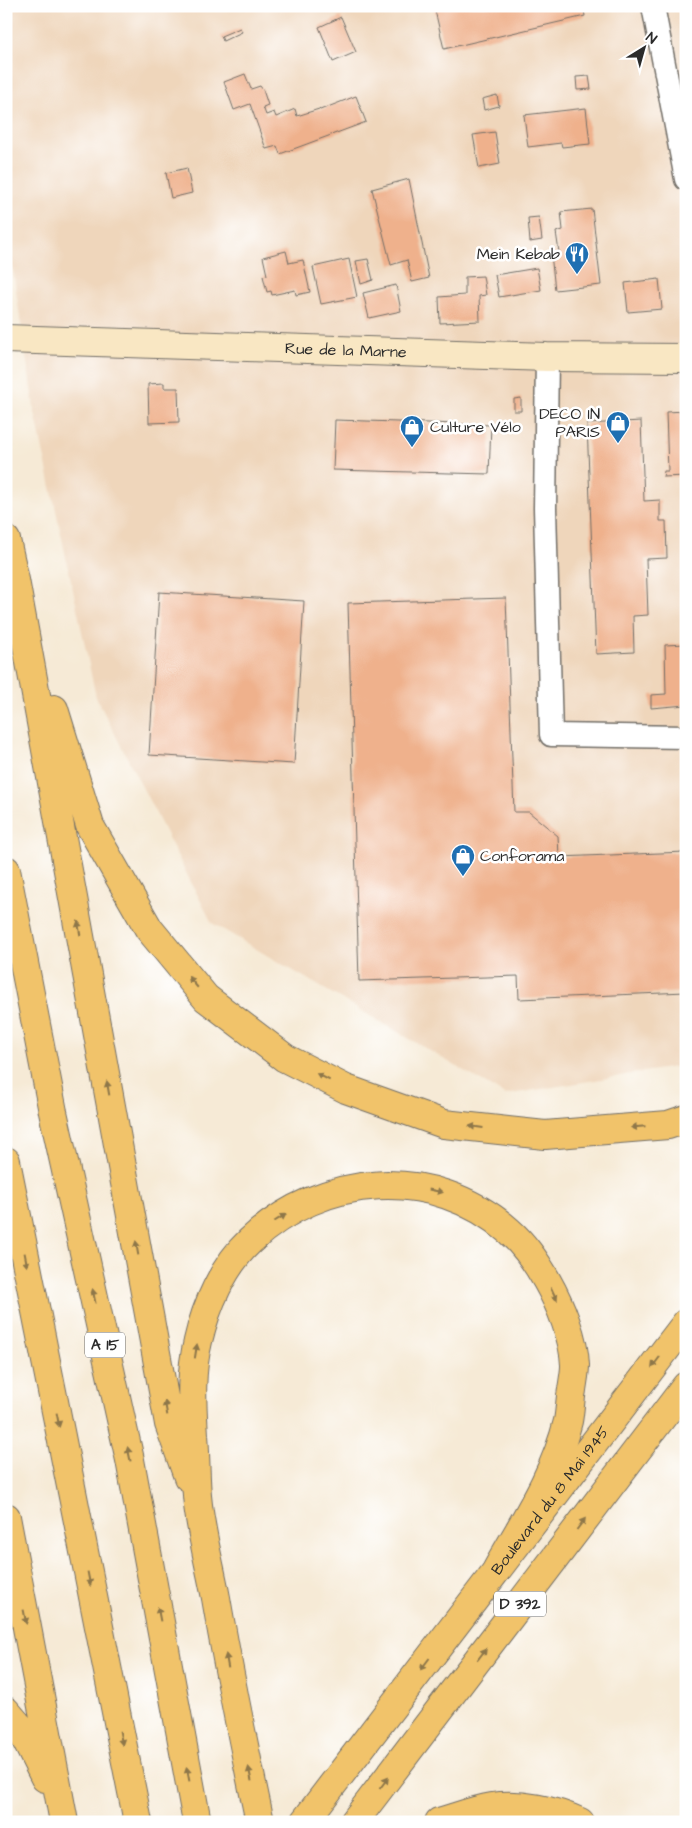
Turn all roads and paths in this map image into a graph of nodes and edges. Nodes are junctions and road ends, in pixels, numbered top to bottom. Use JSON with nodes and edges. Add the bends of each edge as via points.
{"nodes":[{"id":1,"x":653,"y":6,"type":"edge"},
{"id":2,"x":686,"y":179,"type":"edge"},
{"id":3,"x":6,"y":339,"type":"edge"},
{"id":4,"x":547,"y":357,"type":"junction"},
{"id":5,"x":686,"y":358,"type":"edge"},
{"id":6,"x":6,"y":540,"type":"edge"},
{"id":7,"x":15,"y":580,"type":"junction"},
{"id":8,"x":686,"y":737,"type":"edge"},
{"id":9,"x":6,"y":870,"type":"edge"},
{"id":10,"x":686,"y":1119,"type":"edge"},
{"id":11,"x":6,"y":1161,"type":"edge"},
{"id":12,"x":686,"y":1323,"type":"edge"},
{"id":13,"x":686,"y":1386,"type":"edge"},
{"id":14,"x":198,"y":1504,"type":"junction"},
{"id":15,"x":6,"y":1517,"type":"edge"},
{"id":16,"x":497,"y":1570,"type":"junction"},
{"id":17,"x":6,"y":1711,"type":"edge"},
{"id":18,"x":64,"y":1822,"type":"edge"},
{"id":19,"x":138,"y":1822,"type":"edge"},
{"id":20,"x":197,"y":1822,"type":"edge"},
{"id":21,"x":260,"y":1822,"type":"edge"},
{"id":22,"x":304,"y":1822,"type":"edge"},
{"id":23,"x":354,"y":1822,"type":"edge"},
{"id":24,"x":438,"y":1822,"type":"edge"},
{"id":25,"x":580,"y":1822,"type":"edge"}],
"edges":[{"from":1,"to":2,"type":"street"},
{"from":3,"to":4,"type":"street","name":"Rue de la Marne"},
{"from":4,"to":5,"type":"street","name":"Rue de la Marne"},
{"from":4,"to":8,"type":"street","via":[[546,535],[551,735]]},
{"from":6,"to":7,"type":"main road"},
{"from":10,"to":7,"type":"main road","one_way":true,"via":[[668,1125],[545,1135],[444,1124],[346,1089],[285,1058],[206,998],[149,930],[90,826]]},
{"from":14,"to":7,"type":"main road","one_way":true,"via":[[169,1424]]},
{"from":20,"to":9,"type":"main road","number":"A 15","one_way":true,"via":[[130,1460],[54,1112]]},
{"from":11,"to":19,"type":"main road","one_way":true},
{"from":12,"to":16,"type":"main road","name":"Boulevard du 8 Mai 1945","number":"D 392","one_way":true},
{"from":23,"to":13,"type":"main road","number":"D 392","one_way":true},
{"from":14,"to":16,"type":"main road","one_way":true,"via":[[191,1384],[209,1304],[229,1268],[248,1242],[278,1218],[308,1202],[342,1190],[378,1184],[412,1186],[447,1194],[510,1231],[535,1259],[567,1327],[575,1364],[568,1419],[549,1476]]},
{"from":21,"to":14,"type":"main road","one_way":true},
{"from":15,"to":18,"type":"main road","one_way":true},
{"from":16,"to":22,"type":"main road","name":"Boulevard du 8 Mai 1945","number":"D 392","one_way":true},
{"from":17,"to":18,"type":"main road","via":[[31,1746]]},
{"from":24,"to":25,"type":"main road","via":[[492,1807],[553,1812]]}]}
